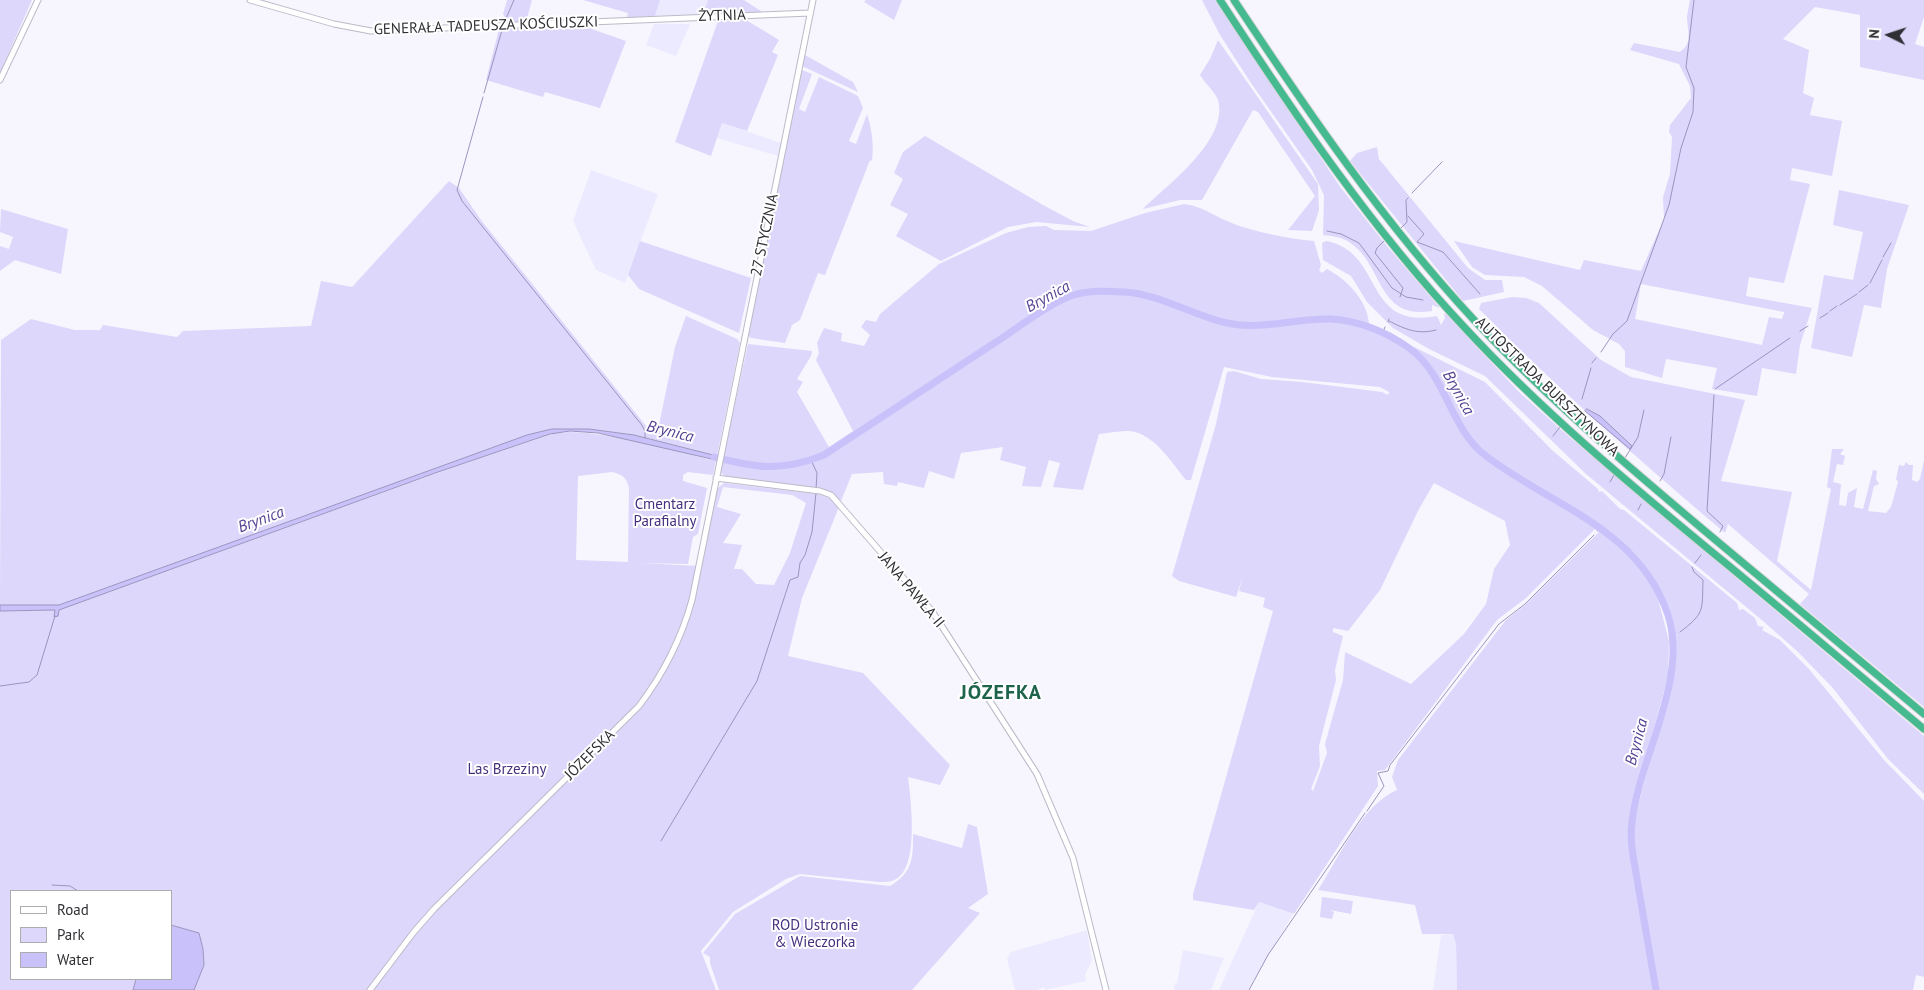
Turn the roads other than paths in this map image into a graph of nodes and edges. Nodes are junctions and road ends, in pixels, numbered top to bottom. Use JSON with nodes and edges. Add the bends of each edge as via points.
{"nodes":[{"id":1,"x":38,"y":0,"type":"edge"},
{"id":2,"x":250,"y":0,"type":"edge"},
{"id":3,"x":813,"y":0,"type":"edge"},
{"id":4,"x":1220,"y":0,"type":"edge"},
{"id":5,"x":1234,"y":0,"type":"edge"},
{"id":6,"x":810,"y":13,"type":"junction"},
{"id":7,"x":635,"y":20,"type":"joint"},
{"id":8,"x":0,"y":80,"type":"edge"},
{"id":9,"x":719,"y":467,"type":"joint"},
{"id":10,"x":716,"y":478,"type":"junction"},
{"id":11,"x":1924,"y":714,"type":"edge"},
{"id":12,"x":1924,"y":729,"type":"edge"},
{"id":13,"x":370,"y":990,"type":"edge"},
{"id":14,"x":1106,"y":990,"type":"edge"}],
"edges":[{"from":1,"to":8,"type":"street"},
{"from":2,"to":7,"type":"street","name":"GENERAŁA TADEUSZA KOŚCIUSZKI","via":[[371,31]]},
{"from":3,"to":6,"type":"street","name":"27 STYCZNIA"},
{"from":4,"to":12,"type":"highway","name":"AUTOSTRADA BURSZTYNOWA","via":[[1357,200],[1427,286],[1500,364],[1618,474]]},
{"from":5,"to":11,"type":"highway","name":"AUTOSTRADA BURSZTYNOWA","via":[[1368,194],[1430,271],[1488,334],[1605,447]]},
{"from":6,"to":7,"type":"street","name":"ŻYTNIA"},
{"from":6,"to":9,"type":"street","name":"27 STYCZNIA"},
{"from":9,"to":10,"type":"street","name":"JÓZEFSKA"},
{"from":10,"to":13,"type":"street","name":"JÓZEFSKA","via":[[686,621],[658,682],[639,706],[434,909]]},
{"from":10,"to":14,"type":"street","name":"JANA PAWŁA II","via":[[820,491],[838,501],[932,611],[1037,774],[1075,864]]}]}
